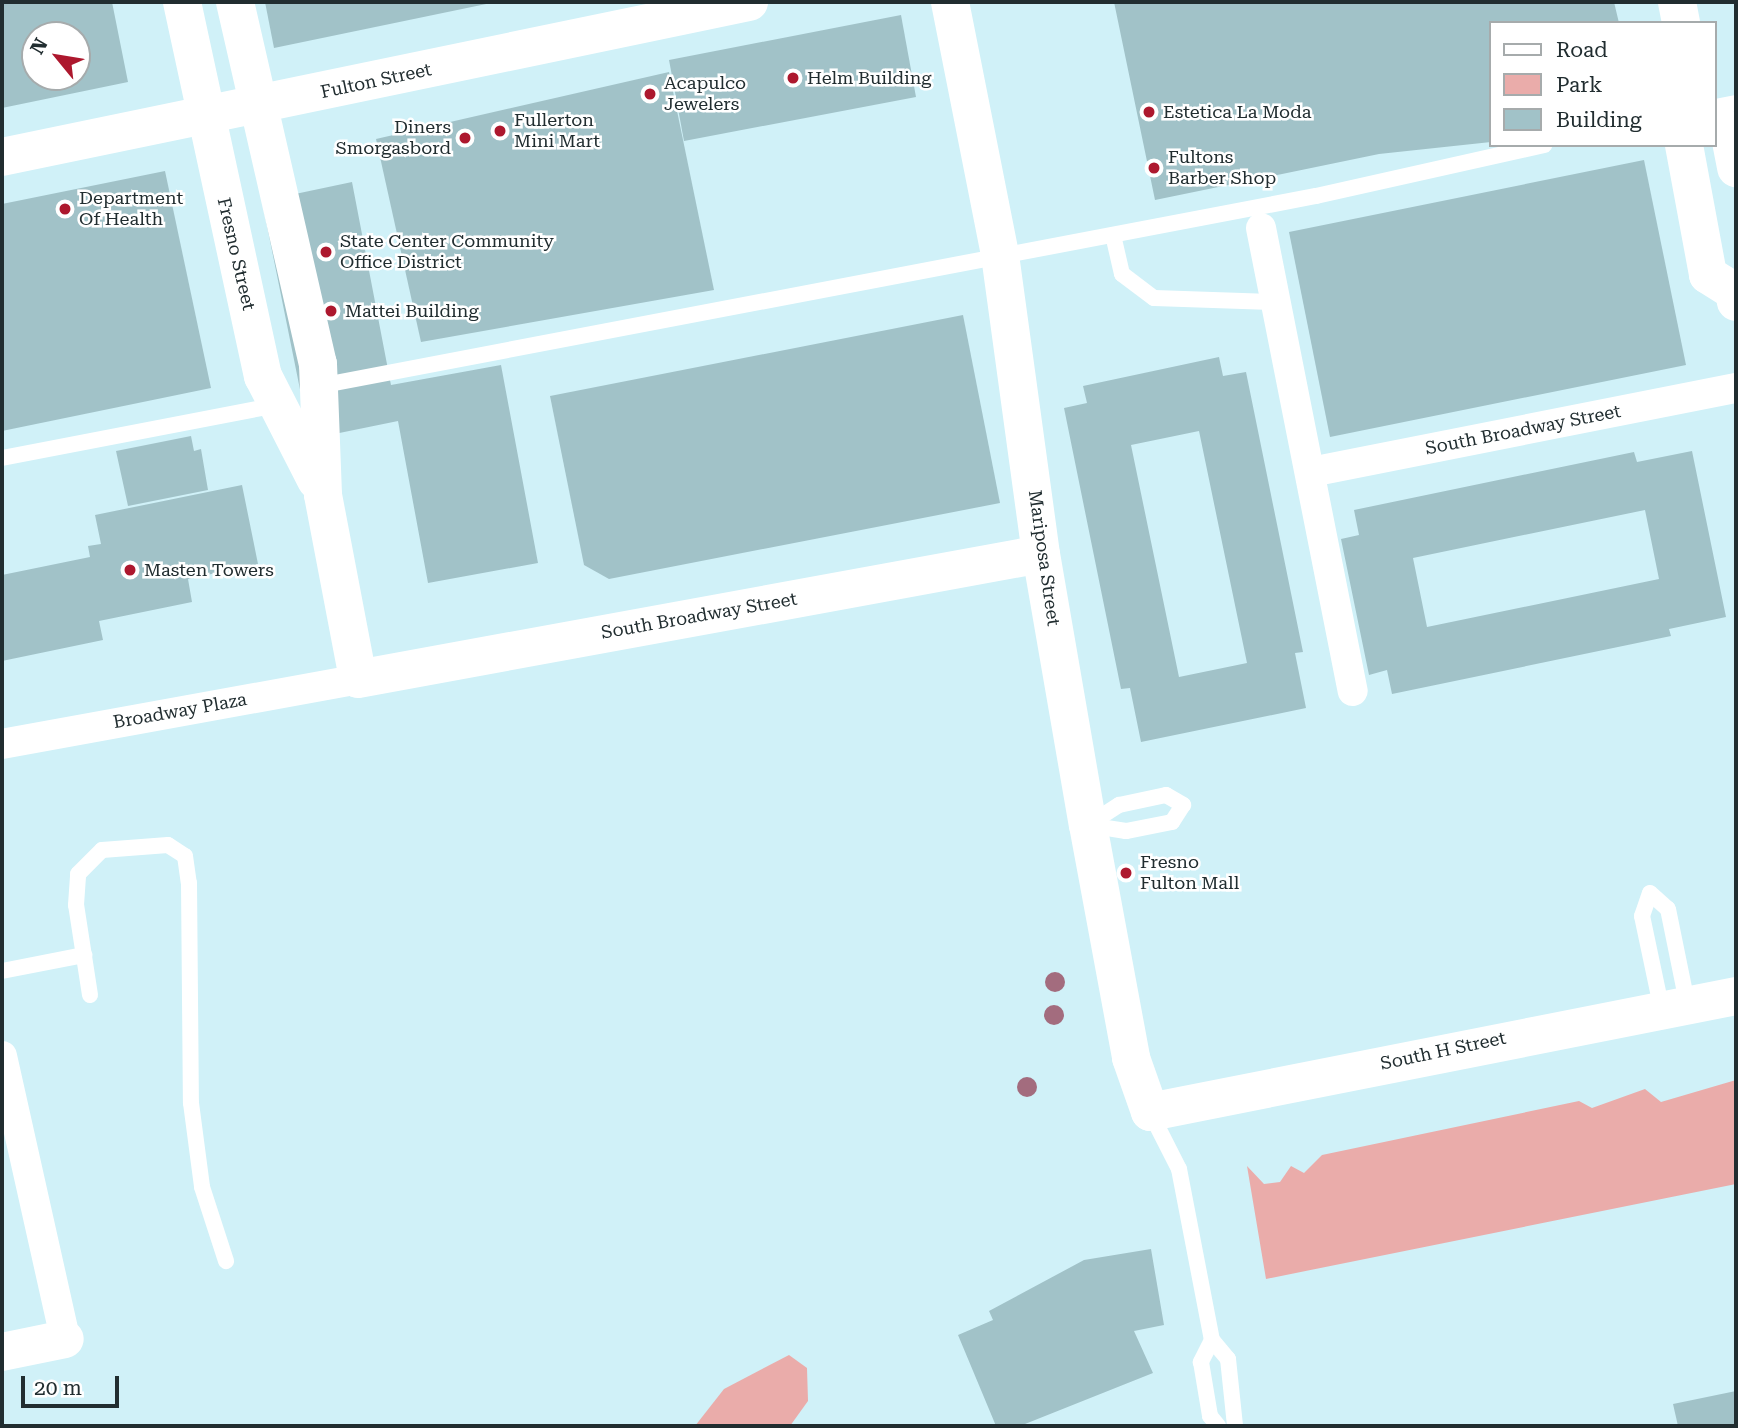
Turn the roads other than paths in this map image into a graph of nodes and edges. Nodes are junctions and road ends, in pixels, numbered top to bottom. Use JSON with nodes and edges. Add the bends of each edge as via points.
{"nodes":[{"id":1,"x":182,"y":2,"type":"edge"},
{"id":2,"x":235,"y":2,"type":"edge"},
{"id":3,"x":749,"y":2,"type":"edge"},
{"id":4,"x":950,"y":2,"type":"edge"},
{"id":5,"x":1677,"y":2,"type":"edge"},
{"id":6,"x":1681,"y":21,"type":"edge"},
{"id":7,"x":1736,"y":103,"type":"edge"},
{"id":8,"x":256,"y":106,"type":"junction"},
{"id":9,"x":1717,"y":107,"type":"edge"},
{"id":10,"x":205,"y":117,"type":"junction"},
{"id":11,"x":1717,"y":123,"type":"edge"},
{"id":12,"x":1534,"y":147,"type":"edge"},
{"id":13,"x":1684,"y":147,"type":"edge"},
{"id":14,"x":2,"y":157,"type":"edge"},
{"id":15,"x":1736,"y":169,"type":"edge"},
{"id":16,"x":1261,"y":228,"type":"dead end"},
{"id":17,"x":1112,"y":235,"type":"junction"},
{"id":18,"x":1000,"y":255,"type":"junction"},
{"id":19,"x":1736,"y":294,"type":"edge"},
{"id":20,"x":1275,"y":302,"type":"junction"},
{"id":21,"x":319,"y":386,"type":"junction"},
{"id":22,"x":1736,"y":388,"type":"edge"},
{"id":23,"x":279,"y":405,"type":"junction"},
{"id":24,"x":2,"y":458,"type":"edge"},
{"id":25,"x":1311,"y":472,"type":"junction"},
{"id":26,"x":323,"y":495,"type":"junction"},
{"id":27,"x":1041,"y":554,"type":"junction"},
{"id":28,"x":358,"y":678,"type":"junction"},
{"id":29,"x":1353,"y":691,"type":"dead end"},
{"id":30,"x":2,"y":744,"type":"edge"},
{"id":31,"x":1088,"y":825,"type":"junction"},
{"id":32,"x":84,"y":955,"type":"junction"},
{"id":33,"x":2,"y":971,"type":"edge"},
{"id":34,"x":90,"y":995,"type":"dead end"},
{"id":35,"x":1736,"y":996,"type":"edge"},
{"id":36,"x":1674,"y":1004,"type":"junction"},
{"id":37,"x":2,"y":1056,"type":"edge"},
{"id":38,"x":1150,"y":1112,"type":"junction"},
{"id":39,"x":226,"y":1261,"type":"dead end"},
{"id":40,"x":65,"y":1339,"type":"joint"},
{"id":41,"x":1212,"y":1340,"type":"junction"},
{"id":42,"x":2,"y":1352,"type":"edge"},
{"id":43,"x":1218,"y":1426,"type":"edge"},
{"id":44,"x":1235,"y":1426,"type":"edge"}],
"edges":[{"from":1,"to":10,"type":"street","name":"Fresno Street"},
{"from":2,"to":8,"type":"street","name":"Fresno Street"},
{"from":3,"to":8,"type":"street","name":"Fulton Street"},
{"from":4,"to":18,"type":"street","name":"Mariposa Street"},
{"from":5,"to":6,"type":"street"},
{"from":7,"to":9,"type":"lane"},
{"from":8,"to":10,"type":"street","name":"Fulton Street"},
{"from":8,"to":21,"type":"street","name":"Fresno Street"},
{"from":10,"to":14,"type":"street","name":"Fulton Street"},
{"from":10,"to":23,"type":"street","name":"Fresno Street","via":[[263,376]]},
{"from":11,"to":15,"type":"street","via":[[1729,131]]},
{"from":12,"to":17,"type":"lane"},
{"from":13,"to":19,"type":"street","via":[[1708,275]]},
{"from":16,"to":20,"type":"street"},
{"from":17,"to":18,"type":"lane"},
{"from":17,"to":20,"type":"lane","via":[[1122,274],[1154,298]]},
{"from":18,"to":21,"type":"lane"},
{"from":18,"to":27,"type":"street","name":"Mariposa Street"},
{"from":20,"to":25,"type":"street"},
{"from":21,"to":26,"type":"street","name":"Fresno Street"},
{"from":22,"to":25,"type":"street","name":"South Broadway Street"},
{"from":23,"to":24,"type":"lane"},
{"from":23,"to":26,"type":"street","name":"Fresno Street"},
{"from":25,"to":29,"type":"street"},
{"from":26,"to":28,"type":"street","name":"Fresno Street"},
{"from":27,"to":28,"type":"street","name":"South Broadway Street"},
{"from":27,"to":31,"type":"street","name":"Mariposa Street"},
{"from":28,"to":30,"type":"street","name":"Broadway Plaza"},
{"from":31,"to":31,"type":"lane","via":[[1126,831],[1172,822],[1183,805],[1166,795],[1119,804]]},
{"from":31,"to":38,"type":"street","name":"Mariposa Street","via":[[1131,1058]]},
{"from":32,"to":33,"type":"lane"},
{"from":32,"to":34,"type":"lane"},
{"from":32,"to":39,"type":"lane","via":[[76,895],[78,874],[90,858],[102,850],[168,845],[185,856],[191,1103],[202,1187]]},
{"from":35,"to":36,"type":"street","name":"South H Street"},
{"from":36,"to":36,"type":"lane","via":[[1668,909],[1650,893],[1642,916]]},
{"from":36,"to":38,"type":"street","name":"South H Street"},
{"from":37,"to":40,"type":"street"},
{"from":38,"to":41,"type":"lane","via":[[1179,1169]]},
{"from":40,"to":42,"type":"street"},
{"from":41,"to":43,"type":"lane","via":[[1201,1362],[1210,1416]]},
{"from":41,"to":44,"type":"lane","via":[[1228,1359]]}]}
